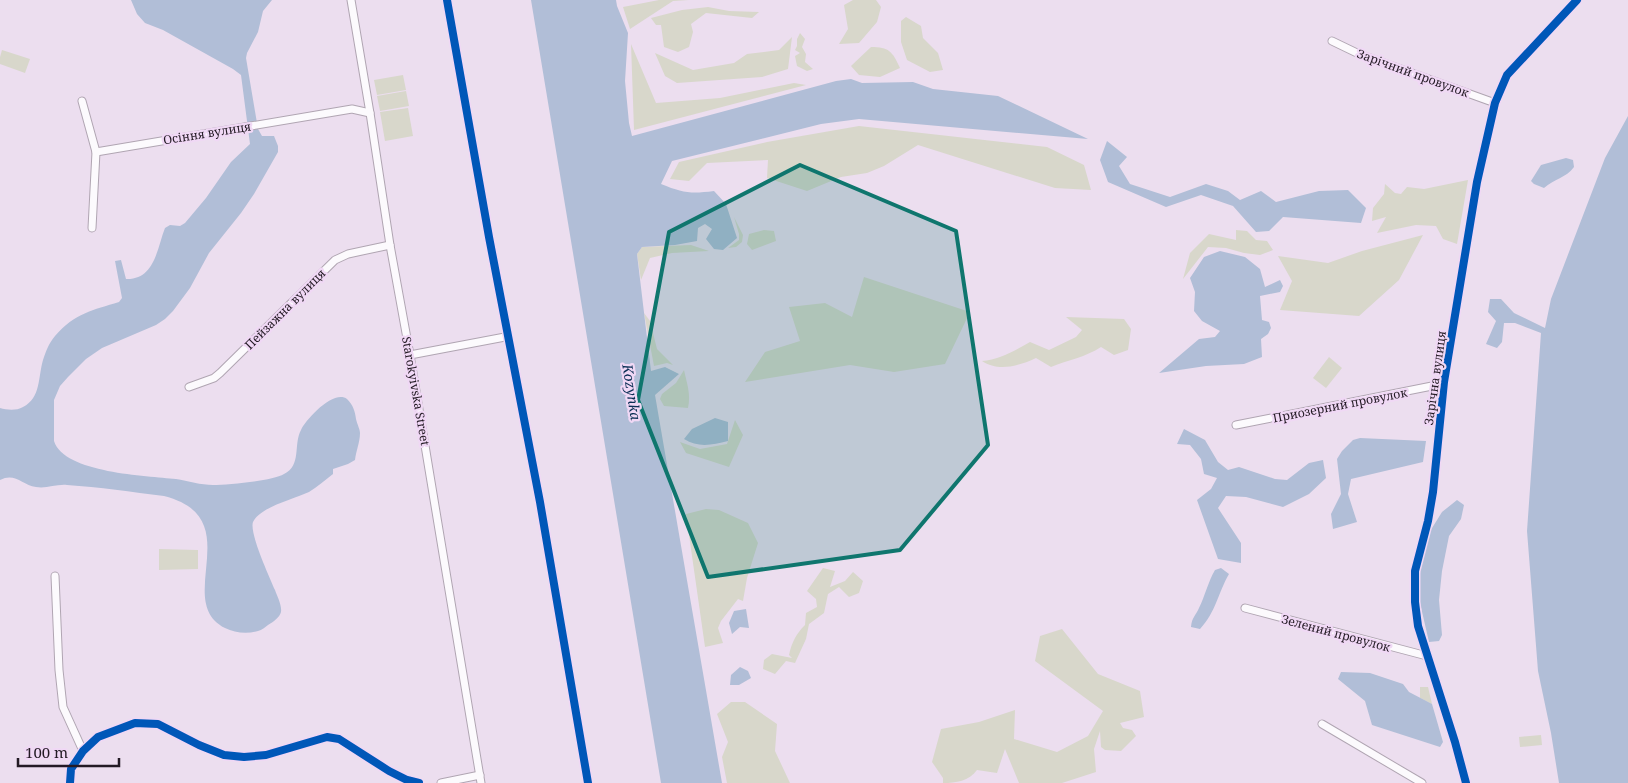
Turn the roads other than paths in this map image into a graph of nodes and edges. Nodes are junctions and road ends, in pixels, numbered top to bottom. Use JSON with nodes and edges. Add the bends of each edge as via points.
{"nodes":[{"id":1,"x":351,"y":0,"type":"edge"},
{"id":2,"x":447,"y":0,"type":"edge"},
{"id":3,"x":1577,"y":0,"type":"edge"},
{"id":4,"x":1332,"y":41,"type":"dead end"},
{"id":5,"x":82,"y":101,"type":"dead end"},
{"id":6,"x":1495,"y":103,"type":"junction"},
{"id":7,"x":370,"y":113,"type":"junction"},
{"id":8,"x":96,"y":152,"type":"junction"},
{"id":9,"x":92,"y":228,"type":"dead end"},
{"id":10,"x":390,"y":245,"type":"junction"},
{"id":11,"x":505,"y":337,"type":"dead end"},
{"id":12,"x":410,"y":355,"type":"junction"},
{"id":13,"x":1444,"y":382,"type":"junction"},
{"id":14,"x":189,"y":387,"type":"dead end"},
{"id":15,"x":1236,"y":426,"type":"dead end"},
{"id":16,"x":55,"y":576,"type":"dead end"},
{"id":17,"x":1245,"y":608,"type":"dead end"},
{"id":18,"x":1427,"y":656,"type":"junction"},
{"id":19,"x":1322,"y":724,"type":"dead end"},
{"id":20,"x":83,"y":751,"type":"junction"},
{"id":21,"x":480,"y":775,"type":"junction"},
{"id":22,"x":70,"y":783,"type":"edge"},
{"id":23,"x":419,"y":783,"type":"edge"},
{"id":24,"x":441,"y":783,"type":"edge"},
{"id":25,"x":481,"y":783,"type":"edge"},
{"id":26,"x":588,"y":783,"type":"edge"},
{"id":27,"x":1422,"y":783,"type":"edge"},
{"id":28,"x":1466,"y":783,"type":"edge"}],
"edges":[{"from":1,"to":7,"type":"street","name":"Starokyivska Street"},
{"from":2,"to":26,"type":"street","via":[[540,502]]},
{"from":3,"to":6,"type":"street","name":"Зарічна вулиця","via":[[1507,75]]},
{"from":4,"to":6,"type":"street","name":"Зарічний провулок"},
{"from":5,"to":8,"type":"street"},
{"from":6,"to":13,"type":"street","name":"Зарічна вулиця","via":[[1476,182]]},
{"from":7,"to":8,"type":"street","name":"Осіння вулиця","via":[[352,109]]},
{"from":7,"to":10,"type":"street","name":"Starokyivska Street"},
{"from":8,"to":9,"type":"street"},
{"from":10,"to":12,"type":"street","name":"Starokyivska Street"},
{"from":10,"to":14,"type":"street","name":"Пейзажна вулиця","via":[[335,260],[220,373]]},
{"from":11,"to":12,"type":"street"},
{"from":12,"to":21,"type":"street","name":"Starokyivska Street"},
{"from":13,"to":15,"type":"street","name":"Приозерний провулок"},
{"from":13,"to":18,"type":"street","name":"Зарічна вулиця","via":[[1433,492],[1415,572],[1418,626]]},
{"from":16,"to":20,"type":"street","via":[[63,707]]},
{"from":17,"to":18,"type":"street","name":"Зелений провулок"},
{"from":18,"to":28,"type":"street","name":"Зарічна вулиця"},
{"from":19,"to":27,"type":"street"},
{"from":20,"to":22,"type":"street","via":[[71,769]]},
{"from":20,"to":23,"type":"street","via":[[98,737],[135,723],[158,724],[224,755],[244,757],[266,755],[327,737],[339,739],[389,771]]},
{"from":21,"to":24,"type":"street"},
{"from":21,"to":25,"type":"street","name":"Starokyivska Street"}]}
